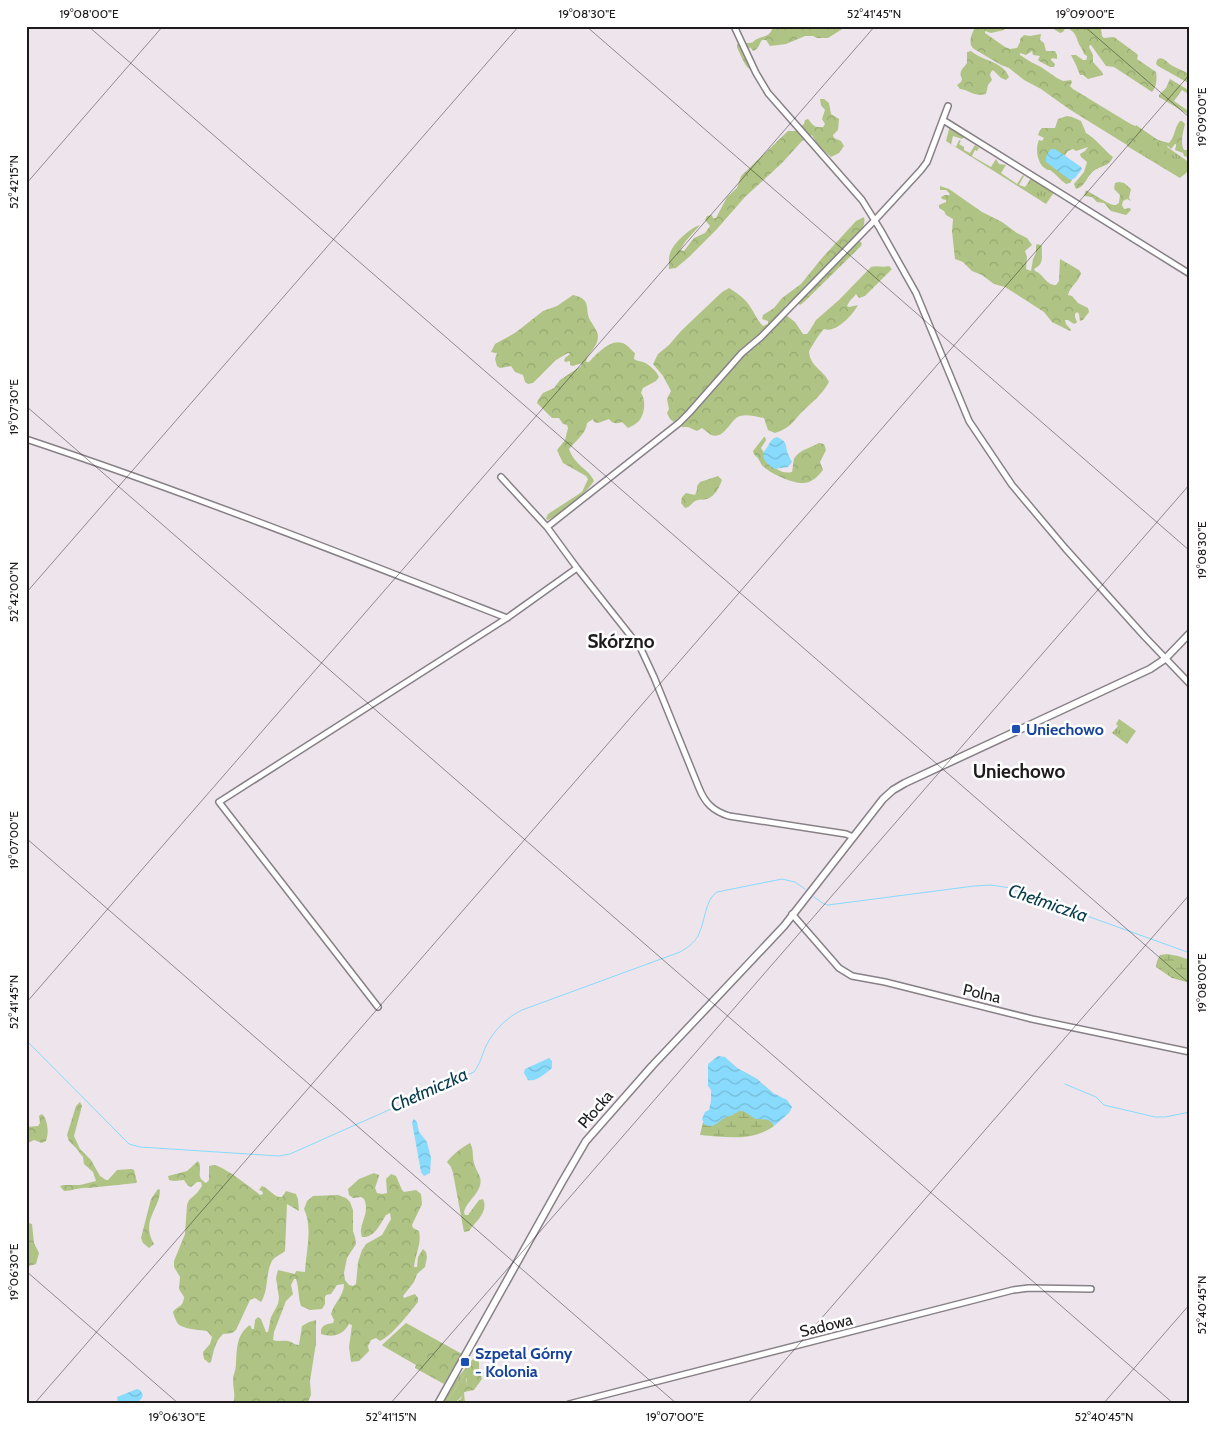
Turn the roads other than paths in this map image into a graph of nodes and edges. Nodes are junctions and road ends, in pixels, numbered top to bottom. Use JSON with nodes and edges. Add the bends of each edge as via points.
{"nodes":[{"id":1,"x":734,"y":26,"type":"edge"},
{"id":2,"x":948,"y":106,"type":"dead end"},
{"id":3,"x":943,"y":120,"type":"junction"},
{"id":4,"x":875,"y":220,"type":"junction"},
{"id":5,"x":1190,"y":274,"type":"edge"},
{"id":6,"x":26,"y":438,"type":"edge"},
{"id":7,"x":501,"y":477,"type":"dead end"},
{"id":8,"x":547,"y":527,"type":"junction"},
{"id":9,"x":577,"y":568,"type":"junction"},
{"id":10,"x":507,"y":618,"type":"junction"},
{"id":11,"x":1190,"y":633,"type":"edge"},
{"id":12,"x":1165,"y":659,"type":"junction"},
{"id":13,"x":1190,"y":684,"type":"edge"},
{"id":14,"x":853,"y":837,"type":"junction"},
{"id":15,"x":792,"y":914,"type":"junction"},
{"id":16,"x":378,"y":1007,"type":"dead end"},
{"id":17,"x":1190,"y":1052,"type":"edge"},
{"id":18,"x":1091,"y":1289,"type":"dead end"},
{"id":19,"x":438,"y":1404,"type":"edge"},
{"id":20,"x":570,"y":1404,"type":"edge"}],
"edges":[{"from":1,"to":4,"type":"street","via":[[768,93],[862,200]]},
{"from":2,"to":3,"type":"street"},
{"from":3,"to":4,"type":"street","via":[[927,162]]},
{"from":3,"to":5,"type":"street"},
{"from":4,"to":8,"type":"street","via":[[742,353],[680,423]]},
{"from":4,"to":12,"type":"street","via":[[916,293],[969,421],[1012,485]]},
{"from":6,"to":10,"type":"street"},
{"from":7,"to":8,"type":"street"},
{"from":8,"to":9,"type":"street"},
{"from":9,"to":10,"type":"street"},
{"from":9,"to":14,"type":"street","via":[[641,649],[709,806],[728,816]]},
{"from":10,"to":16,"type":"street","via":[[219,802]]},
{"from":11,"to":12,"type":"main road","name":"Płocka"},
{"from":12,"to":13,"type":"street"},
{"from":12,"to":14,"type":"main road","name":"Płocka","via":[[1153,668],[905,783],[883,799]]},
{"from":14,"to":15,"type":"main road","name":"Płocka"},
{"from":15,"to":17,"type":"street","name":"Polna","via":[[839,968],[852,976]]},
{"from":15,"to":19,"type":"main road","name":"Płocka","via":[[586,1141]]},
{"from":18,"to":20,"type":"street","name":"Sadowa","via":[[1013,1290]]}]}
